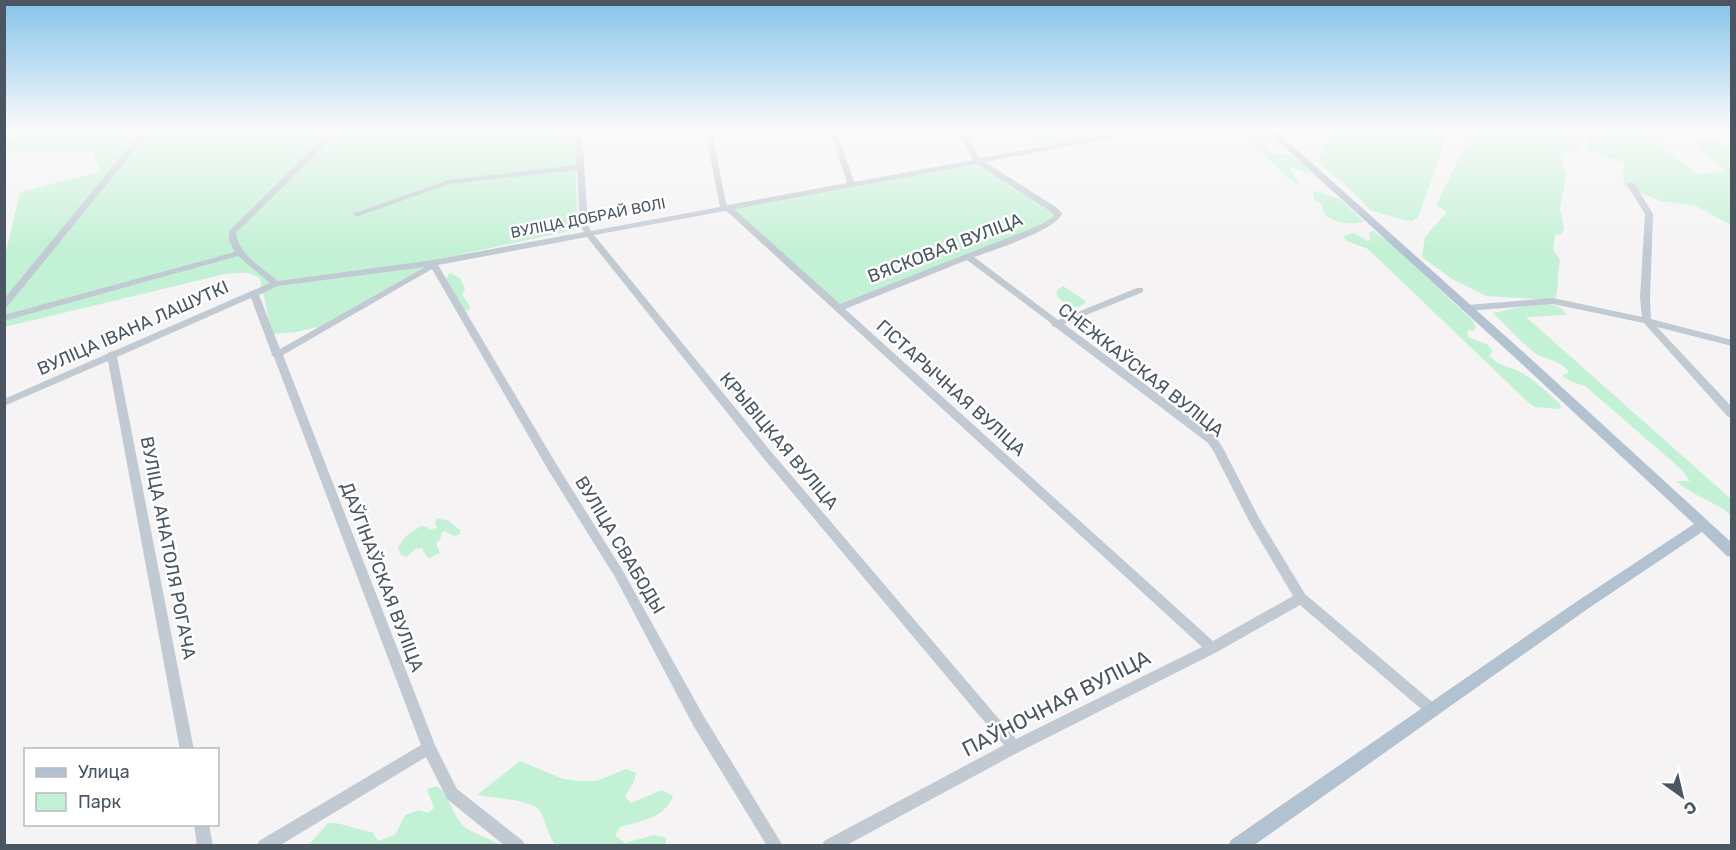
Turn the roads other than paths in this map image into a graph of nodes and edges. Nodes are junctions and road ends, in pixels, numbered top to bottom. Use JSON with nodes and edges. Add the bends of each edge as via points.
{"nodes":[{"id":1,"x":114,"y":171,"type":"edge"},
{"id":2,"x":295,"y":171,"type":"edge"},
{"id":3,"x":547,"y":171,"type":"edge"},
{"id":4,"x":579,"y":171,"type":"edge"},
{"id":5,"x":716,"y":171,"type":"edge"},
{"id":6,"x":846,"y":171,"type":"edge"},
{"id":7,"x":922,"y":171,"type":"edge"},
{"id":8,"x":994,"y":171,"type":"edge"},
{"id":9,"x":1315,"y":171,"type":"edge"},
{"id":10,"x":851,"y":184,"type":"junction"},
{"id":11,"x":1631,"y":184,"type":"dead end"},
{"id":12,"x":727,"y":208,"type":"junction"},
{"id":13,"x":356,"y":214,"type":"dead end"},
{"id":14,"x":588,"y":233,"type":"junction"},
{"id":15,"x":240,"y":253,"type":"junction"},
{"id":16,"x":967,"y":256,"type":"junction"},
{"id":17,"x":432,"y":263,"type":"junction"},
{"id":18,"x":276,"y":284,"type":"junction"},
{"id":19,"x":1140,"y":290,"type":"dead end"},
{"id":20,"x":254,"y":294,"type":"junction"},
{"id":21,"x":4,"y":305,"type":"edge"},
{"id":22,"x":839,"y":308,"type":"junction"},
{"id":23,"x":1467,"y":308,"type":"junction"},
{"id":24,"x":4,"y":318,"type":"edge"},
{"id":25,"x":1647,"y":321,"type":"junction"},
{"id":26,"x":1055,"y":324,"type":"junction"},
{"id":27,"x":1731,"y":343,"type":"edge"},
{"id":28,"x":112,"y":354,"type":"junction"},
{"id":29,"x":276,"y":355,"type":"junction"},
{"id":30,"x":4,"y":403,"type":"edge"},
{"id":31,"x":1731,"y":414,"type":"edge"},
{"id":32,"x":1703,"y":525,"type":"junction"},
{"id":33,"x":1731,"y":552,"type":"edge"},
{"id":34,"x":1301,"y":598,"type":"junction"},
{"id":35,"x":1212,"y":648,"type":"junction"},
{"id":36,"x":1432,"y":710,"type":"junction"},
{"id":37,"x":1014,"y":747,"type":"junction"},
{"id":38,"x":187,"y":748,"type":"edge"},
{"id":39,"x":429,"y":748,"type":"junction"},
{"id":40,"x":201,"y":826,"type":"edge"},
{"id":41,"x":205,"y":846,"type":"edge"},
{"id":42,"x":264,"y":846,"type":"edge"},
{"id":43,"x":518,"y":846,"type":"edge"},
{"id":44,"x":776,"y":846,"type":"edge"},
{"id":45,"x":829,"y":846,"type":"edge"},
{"id":46,"x":1237,"y":846,"type":"edge"}],
"edges":[{"from":1,"to":21,"type":"street"},
{"from":2,"to":15,"type":"street","via":[[232,233],[231,240]]},
{"from":3,"to":13,"type":"street","via":[[448,182]]},
{"from":4,"to":14,"type":"street","name":"КРЫВІЦКАЯ ВУЛІЦА"},
{"from":5,"to":12,"type":"street","name":"ГІСТАРЫЧНАЯ ВУЛІЦА","via":[[722,205]]},
{"from":6,"to":10,"type":"street"},
{"from":7,"to":10,"type":"street","name":"ВУЛІЦА ДОБРАЙ ВОЛІ"},
{"from":8,"to":16,"type":"street","name":"ВЯСКОВАЯ ВУЛІЦА","via":[[1058,213],[1057,218]]},
{"from":9,"to":23,"type":"main road"},
{"from":10,"to":12,"type":"street","name":"ВУЛІЦА ДОБРАЙ ВОЛІ"},
{"from":11,"to":25,"type":"street","via":[[1649,214]]},
{"from":12,"to":14,"type":"street","name":"ВУЛІЦА ДОБРАЙ ВОЛІ"},
{"from":12,"to":22,"type":"street","name":"ГІСТАРЫЧНАЯ ВУЛІЦА"},
{"from":14,"to":17,"type":"street","name":"ВУЛІЦА ДОБРАЙ ВОЛІ"},
{"from":14,"to":37,"type":"street","name":"КРЫВІЦКАЯ ВУЛІЦА","via":[[764,451]]},
{"from":15,"to":18,"type":"street"},
{"from":15,"to":24,"type":"street"},
{"from":16,"to":22,"type":"street","name":"ВЯСКОВАЯ ВУЛІЦА"},
{"from":16,"to":26,"type":"street","name":"СНЕЖКАЎСКАЯ ВУЛІЦА"},
{"from":17,"to":18,"type":"street","name":"ВУЛІЦА ДОБРАЙ ВОЛІ"},
{"from":17,"to":29,"type":"street","name":"ВУЛІЦА ДОБРАЙ ВОЛІ","via":[[428,270],[381,298]]},
{"from":17,"to":44,"type":"street","name":"ВУЛІЦА СВАБОДЫ","via":[[619,574],[698,720]]},
{"from":18,"to":20,"type":"street","name":"ВУЛІЦА ІВАНА ЛАШУТКІ"},
{"from":19,"to":26,"type":"street"},
{"from":20,"to":28,"type":"street","name":"ВУЛІЦА ІВАНА ЛАШУТКІ"},
{"from":20,"to":29,"type":"street","name":"ДАЎГІНАЎСКАЯ ВУЛІЦА"},
{"from":22,"to":35,"type":"street","name":"ГІСТАРЫЧНАЯ ВУЛІЦА"},
{"from":23,"to":25,"type":"street","via":[[1553,302]]},
{"from":23,"to":32,"type":"main road"},
{"from":25,"to":27,"type":"street"},
{"from":25,"to":31,"type":"street"},
{"from":26,"to":34,"type":"street","name":"СНЕЖКАЎСКАЯ ВУЛІЦА","via":[[1212,440]]},
{"from":28,"to":30,"type":"street","name":"ВУЛІЦА ІВАНА ЛАШУТКІ"},
{"from":28,"to":38,"type":"street","name":"ВУЛІЦА АНАТОЛЯ РОГАЧА"},
{"from":29,"to":39,"type":"street","name":"ДАЎГІНАЎСКАЯ ВУЛІЦА"},
{"from":32,"to":33,"type":"main road"},
{"from":32,"to":36,"type":"main road"},
{"from":34,"to":35,"type":"street","name":"ПАЎНОЧНАЯ ВУЛІЦА"},
{"from":34,"to":36,"type":"street","name":"СНЕЖКАЎСКАЯ ВУЛІЦА"},
{"from":35,"to":37,"type":"street","name":"ПАЎНОЧНАЯ ВУЛІЦА"},
{"from":36,"to":46,"type":"main road"},
{"from":37,"to":45,"type":"street","name":"ПАЎНОЧНАЯ ВУЛІЦА"},
{"from":39,"to":42,"type":"street"},
{"from":39,"to":43,"type":"street","name":"ДАЎГІНАЎСКАЯ ВУЛІЦА","via":[[452,794]]},
{"from":40,"to":41,"type":"street"}]}
